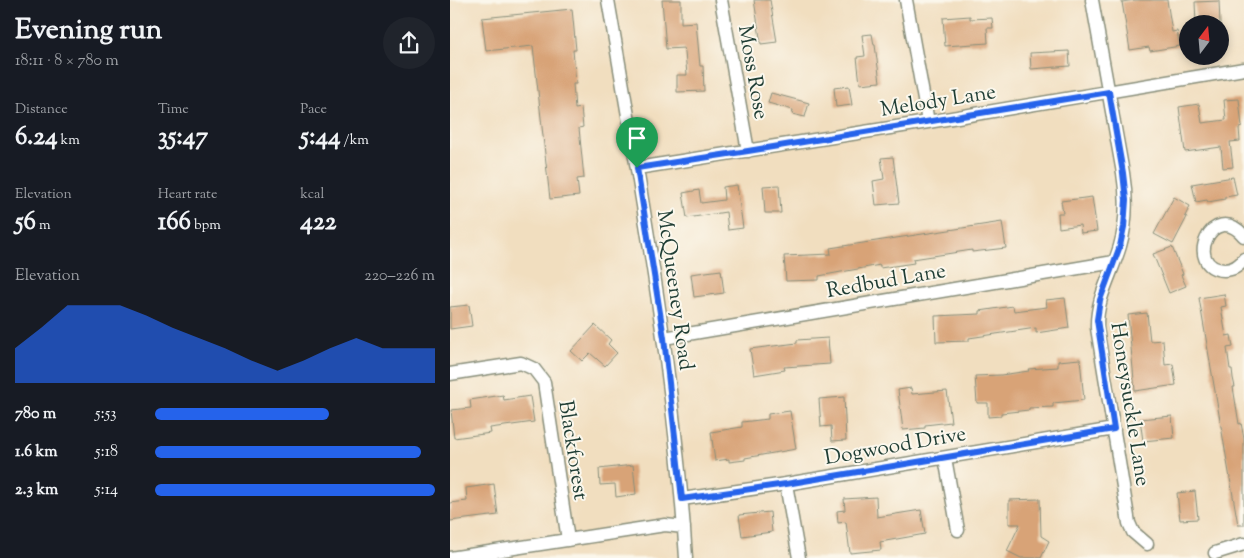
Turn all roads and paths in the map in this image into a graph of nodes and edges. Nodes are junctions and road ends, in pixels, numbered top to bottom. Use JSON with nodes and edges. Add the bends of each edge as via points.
{"nodes":[{"id":1,"x":608,"y":0,"type":"edge"},
{"id":2,"x":721,"y":0,"type":"edge"},
{"id":3,"x":906,"y":0,"type":"edge"},
{"id":4,"x":1092,"y":0,"type":"edge"},
{"id":5,"x":1244,"y":69,"type":"edge"},
{"id":6,"x":1109,"y":92,"type":"junction"},
{"id":7,"x":928,"y":122,"type":"junction"},
{"id":8,"x":748,"y":151,"type":"junction"},
{"id":9,"x":637,"y":168,"type":"junction"},
{"id":10,"x":1244,"y":236,"type":"edge"},
{"id":11,"x":1114,"y":262,"type":"junction"},
{"id":12,"x":1242,"y":266,"type":"edge"},
{"id":13,"x":664,"y":338,"type":"junction"},
{"id":14,"x":450,"y":374,"type":"edge"},
{"id":15,"x":1114,"y":429,"type":"junction"},
{"id":16,"x":945,"y":458,"type":"junction"},
{"id":17,"x":786,"y":484,"type":"junction"},
{"id":18,"x":682,"y":499,"type":"junction"},
{"id":19,"x":684,"y":527,"type":"junction"},
{"id":20,"x":958,"y":530,"type":"dead end"},
{"id":21,"x":568,"y":540,"type":"junction"},
{"id":22,"x":1147,"y":544,"type":"dead end"},
{"id":23,"x":1244,"y":544,"type":"edge"},
{"id":24,"x":1215,"y":553,"type":"dead end"},
{"id":25,"x":450,"y":558,"type":"edge"},
{"id":26,"x":686,"y":558,"type":"edge"},
{"id":27,"x":799,"y":558,"type":"edge"}],
"edges":[{"from":1,"to":9,"type":"street","name":"McQueeney Road"},
{"from":2,"to":8,"type":"street","name":"Moss Rose"},
{"from":3,"to":7,"type":"street"},
{"from":4,"to":6,"type":"street","name":"Honeysuckle Lane"},
{"from":5,"to":6,"type":"street","name":"Melody Lane"},
{"from":6,"to":7,"type":"street","name":"Melody Lane"},
{"from":6,"to":11,"type":"street","name":"Honeysuckle Lane","via":[[1126,200],[1124,227]]},
{"from":7,"to":8,"type":"street","name":"Melody Lane"},
{"from":8,"to":9,"type":"street","name":"Melody Lane"},
{"from":9,"to":13,"type":"street","name":"McQueeney Road"},
{"from":10,"to":12,"type":"street","via":[[1233,227],[1214,229],[1205,240],[1204,253],[1211,265],[1224,270]]},
{"from":11,"to":13,"type":"street","name":"Redbud Lane"},
{"from":11,"to":15,"type":"street","name":"Honeysuckle Lane","via":[[1100,300],[1097,320]]},
{"from":13,"to":18,"type":"street","name":"McQueeney Road"},
{"from":14,"to":21,"type":"street","name":"Blackforest","via":[[521,363],[534,369],[544,382]]},
{"from":15,"to":16,"type":"street","name":"Dogwood Drive"},
{"from":15,"to":22,"type":"street","name":"Honeysuckle Lane","via":[[1130,523],[1133,532]]},
{"from":16,"to":17,"type":"street","name":"Dogwood Drive"},
{"from":16,"to":20,"type":"street"},
{"from":17,"to":18,"type":"street","name":"Dogwood Drive"},
{"from":17,"to":27,"type":"street"},
{"from":18,"to":19,"type":"street","name":"McQueeney Road"},
{"from":19,"to":21,"type":"street","via":[[665,525]]},
{"from":19,"to":26,"type":"street","name":"McQueeney Road"},
{"from":21,"to":25,"type":"street"},
{"from":23,"to":24,"type":"street"}]}
